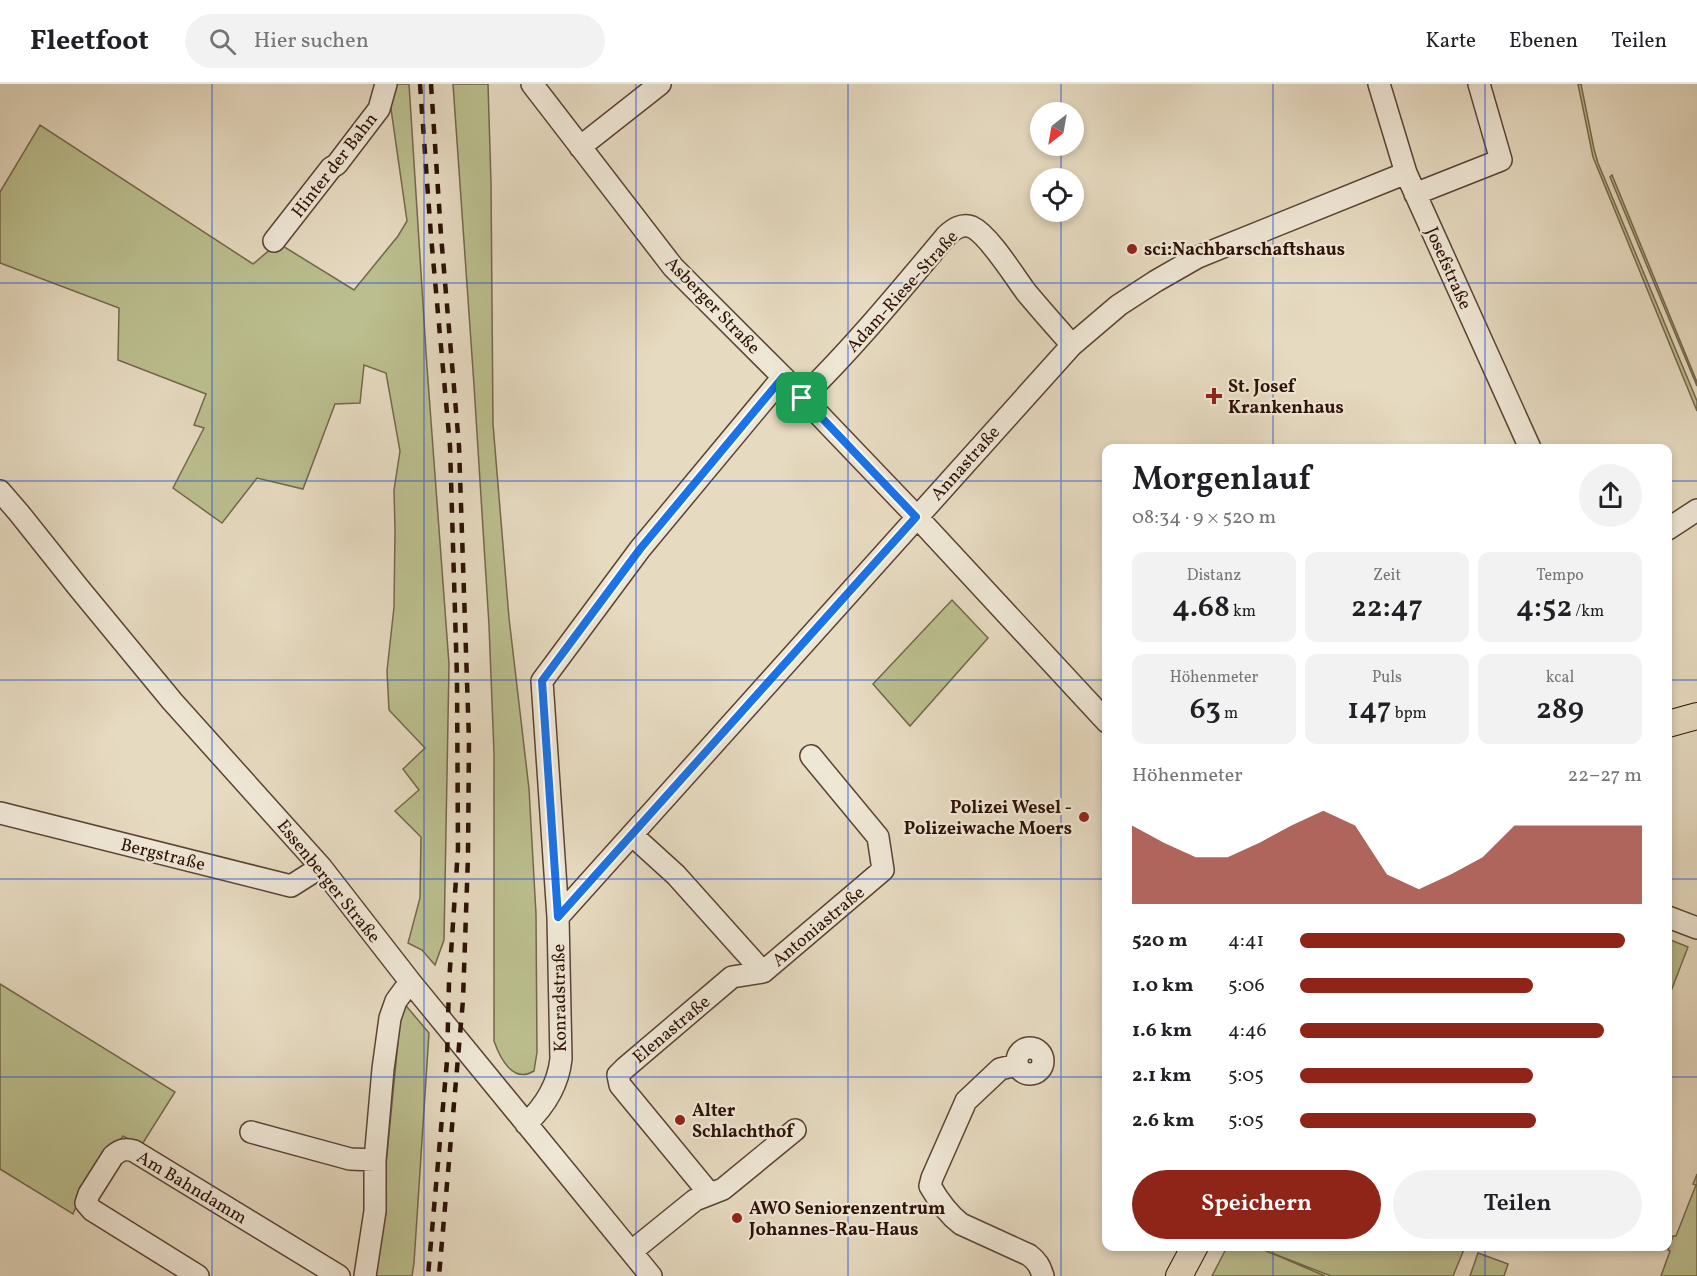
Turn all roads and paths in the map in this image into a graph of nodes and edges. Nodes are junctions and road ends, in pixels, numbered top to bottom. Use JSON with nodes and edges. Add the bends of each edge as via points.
{"nodes":[{"id":1,"x":386,"y":84,"type":"edge"},
{"id":2,"x":532,"y":84,"type":"edge"},
{"id":3,"x":660,"y":84,"type":"edge"},
{"id":4,"x":1379,"y":84,"type":"edge"},
{"id":5,"x":1479,"y":84,"type":"edge"},
{"id":6,"x":580,"y":147,"type":"junction"},
{"id":7,"x":1406,"y":173,"type":"junction"},
{"id":8,"x":1415,"y":194,"type":"junction"},
{"id":9,"x":274,"y":241,"type":"dead end"},
{"id":10,"x":1072,"y":345,"type":"junction"},
{"id":11,"x":783,"y":377,"type":"junction"},
{"id":12,"x":802,"y":398,"type":"junction"},
{"id":13,"x":1528,"y":444,"type":"edge"},
{"id":14,"x":0,"y":491,"type":"edge"},
{"id":15,"x":1697,"y":510,"type":"edge"},
{"id":16,"x":916,"y":517,"type":"junction"},
{"id":17,"x":1672,"y":527,"type":"edge"},
{"id":18,"x":1697,"y":716,"type":"edge"},
{"id":19,"x":1102,"y":717,"type":"edge"},
{"id":20,"x":1672,"y":723,"type":"edge"},
{"id":21,"x":811,"y":756,"type":"dead end"},
{"id":22,"x":0,"y":813,"type":"edge"},
{"id":23,"x":632,"y":835,"type":"junction"},
{"id":24,"x":321,"y":867,"type":"junction"},
{"id":25,"x":558,"y":917,"type":"junction"},
{"id":26,"x":1672,"y":919,"type":"edge"},
{"id":27,"x":1697,"y":928,"type":"edge"},
{"id":28,"x":763,"y":972,"type":"junction"},
{"id":29,"x":412,"y":984,"type":"junction"},
{"id":30,"x":1017,"y":1065,"type":"dead end"},
{"id":31,"x":526,"y":1124,"type":"junction"},
{"id":32,"x":795,"y":1130,"type":"dead end"},
{"id":33,"x":251,"y":1132,"type":"dead end"},
{"id":34,"x":375,"y":1160,"type":"junction"},
{"id":35,"x":709,"y":1193,"type":"junction"},
{"id":36,"x":632,"y":1251,"type":"junction"},
{"id":37,"x":1192,"y":1251,"type":"edge"},
{"id":38,"x":198,"y":1276,"type":"edge"},
{"id":39,"x":339,"y":1276,"type":"edge"},
{"id":40,"x":365,"y":1276,"type":"edge"},
{"id":41,"x":651,"y":1276,"type":"edge"},
{"id":42,"x":1043,"y":1276,"type":"edge"},
{"id":43,"x":1179,"y":1276,"type":"edge"}],
"edges":[{"from":1,"to":9,"type":"street","name":"Hinter der Bahn","via":[[379,109]]},
{"from":2,"to":6,"type":"street","name":"Asberger Straße"},
{"from":3,"to":6,"type":"street"},
{"from":4,"to":7,"type":"street","name":"Josefstraße"},
{"from":5,"to":8,"type":"street","via":[[1501,160]]},
{"from":6,"to":11,"type":"street","name":"Asberger Straße","via":[[673,267]]},
{"from":7,"to":8,"type":"street","name":"Josefstraße"},
{"from":7,"to":10,"type":"street","name":"Annastraße","via":[[1198,256],[1119,305]]},
{"from":8,"to":13,"type":"street","name":"Josefstraße"},
{"from":10,"to":12,"type":"street","name":"Adam-Riese-Straße","via":[[985,237],[965,226],[947,235]]},
{"from":10,"to":16,"type":"street","name":"Annastraße"},
{"from":11,"to":12,"type":"street","name":"Asberger Straße"},
{"from":11,"to":25,"type":"street","name":"Konradstraße","via":[[640,549],[542,681]]},
{"from":12,"to":16,"type":"street","name":"Asberger Straße"},
{"from":14,"to":24,"type":"street","name":"Essenberger Straße","via":[[172,701]]},
{"from":15,"to":17,"type":"street"},
{"from":16,"to":19,"type":"street","name":"Asberger Straße"},
{"from":16,"to":23,"type":"street","name":"Annastraße"},
{"from":18,"to":20,"type":"main road"},
{"from":21,"to":28,"type":"street","name":"Antoniastraße","via":[[878,837],[883,870]]},
{"from":22,"to":24,"type":"street","name":"Bergstraße","via":[[291,886]]},
{"from":23,"to":25,"type":"street","name":"Annastraße"},
{"from":23,"to":28,"type":"street","name":"Antoniastraße","via":[[676,875]]},
{"from":24,"to":29,"type":"street","name":"Essenberger Straße"},
{"from":25,"to":31,"type":"street","name":"Konradstraße","via":[[559,1076],[537,1114]]},
{"from":26,"to":27,"type":"street"},
{"from":28,"to":35,"type":"street","name":"Elenastraße","via":[[732,977],[618,1075],[620,1085]]},
{"from":29,"to":31,"type":"street","name":"Essenberger Straße"},
{"from":29,"to":34,"type":"street","via":[[396,1001],[390,1018]]},
{"from":30,"to":42,"type":"street","via":[[999,1069],[966,1101],[930,1186],[953,1218],[1035,1259]]},
{"from":31,"to":36,"type":"street","name":"Essenberger Straße"},
{"from":32,"to":35,"type":"street","via":[[723,1189]]},
{"from":33,"to":34,"type":"street","via":[[350,1159]]},
{"from":34,"to":40,"type":"street","via":[[375,1211]]},
{"from":35,"to":36,"type":"street"},
{"from":36,"to":41,"type":"street","name":"Essenberger Straße"},
{"from":37,"to":43,"type":"main road"},
{"from":38,"to":39,"type":"street","name":"Am Bahndamm","via":[[86,1203],[112,1156],[119,1151],[134,1151]]}]}
